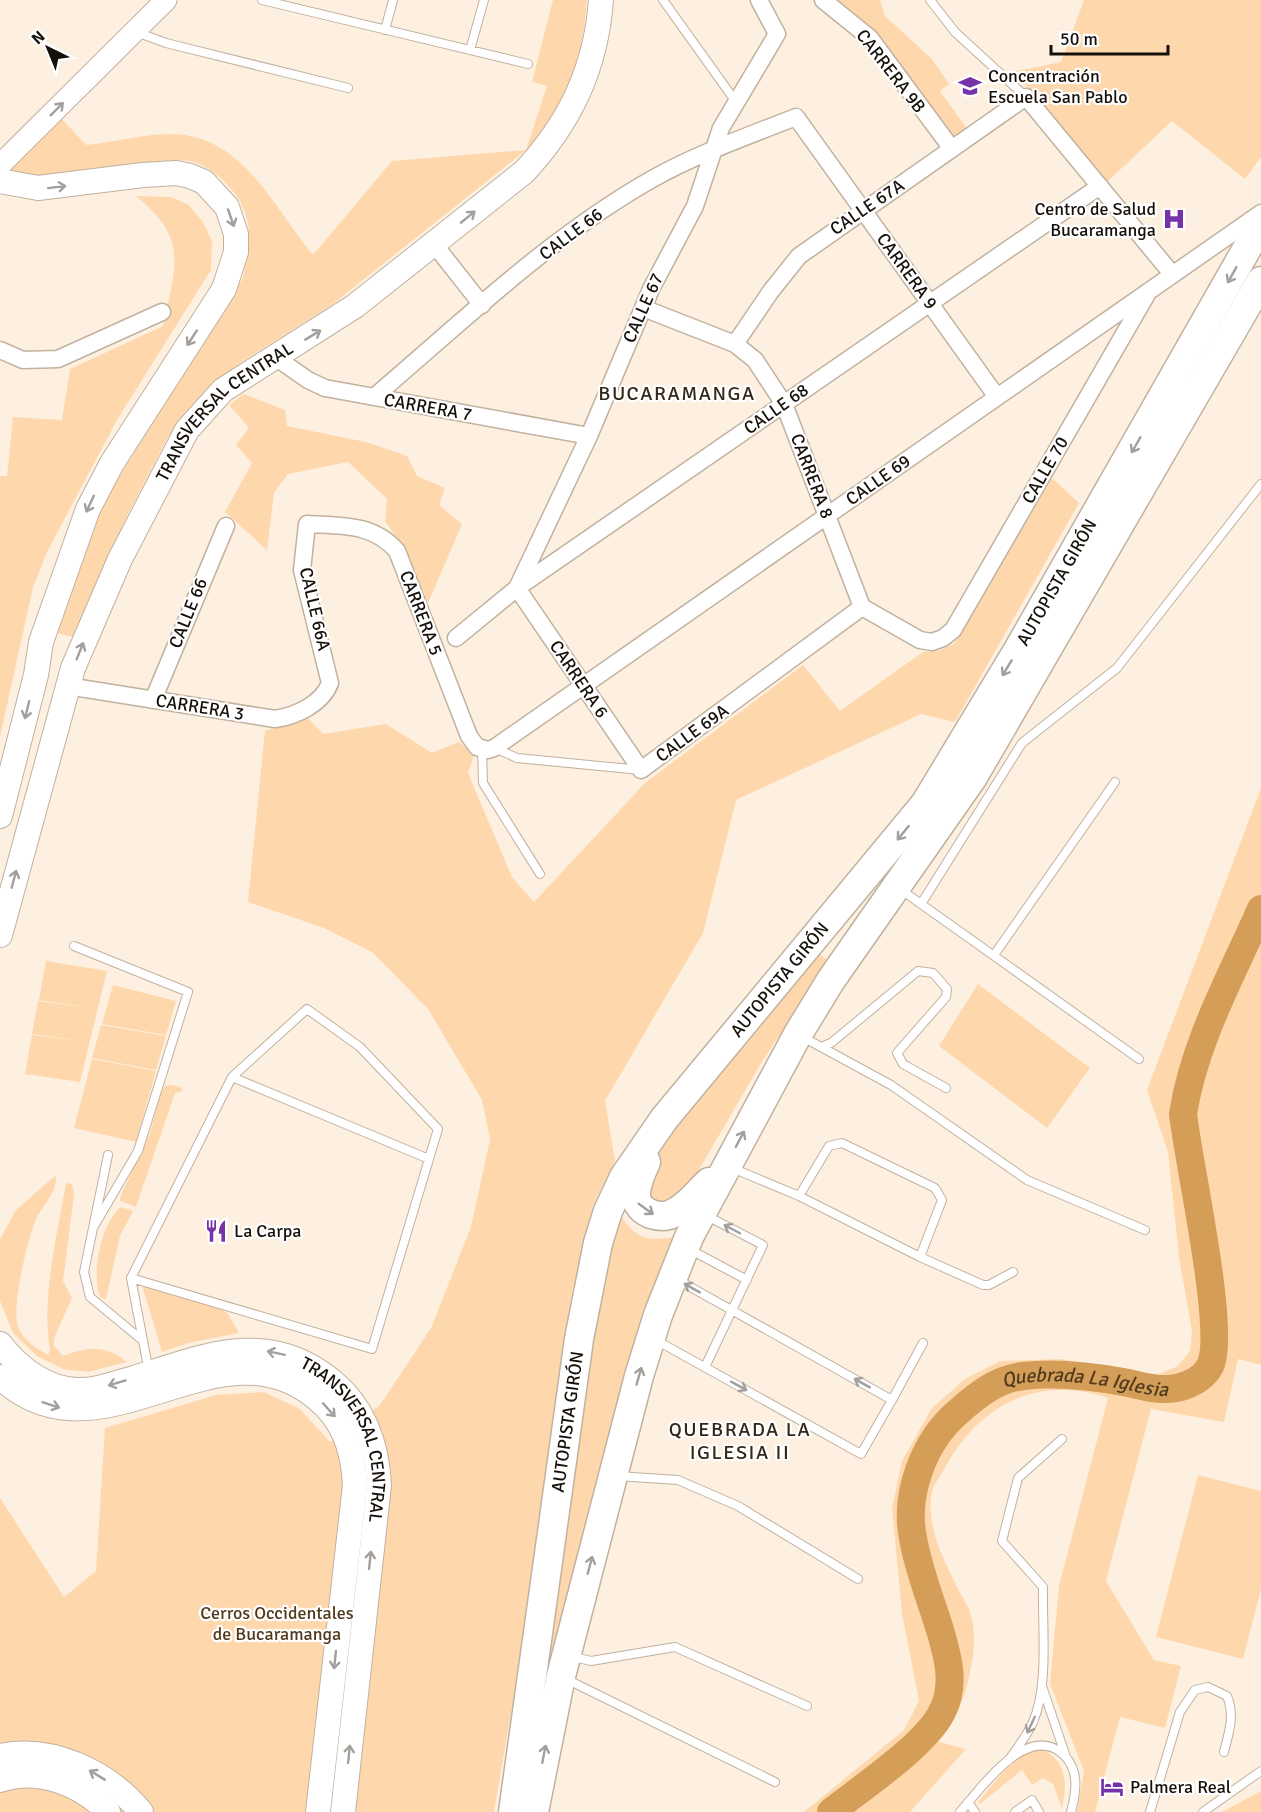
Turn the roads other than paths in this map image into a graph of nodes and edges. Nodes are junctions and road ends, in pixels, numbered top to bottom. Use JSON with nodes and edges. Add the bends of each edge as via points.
{"nodes":[{"id":1,"x":166,"y":0,"type":"edge"},
{"id":2,"x":266,"y":0,"type":"edge"},
{"id":3,"x":393,"y":0,"type":"edge"},
{"id":4,"x":484,"y":0,"type":"edge"},
{"id":5,"x":601,"y":0,"type":"edge"},
{"id":6,"x":663,"y":0,"type":"edge"},
{"id":7,"x":759,"y":0,"type":"edge"},
{"id":8,"x":823,"y":0,"type":"edge"},
{"id":9,"x":930,"y":0,"type":"edge"},
{"id":10,"x":385,"y":30,"type":"junction"},
{"id":11,"x":135,"y":31,"type":"junction"},
{"id":12,"x":470,"y":50,"type":"junction"},
{"id":13,"x":528,"y":64,"type":"dead end"},
{"id":14,"x":348,"y":88,"type":"dead end"},
{"id":15,"x":1026,"y":97,"type":"junction"},
{"id":16,"x":736,"y":102,"type":"junction"},
{"id":17,"x":796,"y":117,"type":"joint"},
{"id":18,"x":714,"y":148,"type":"junction"},
{"id":19,"x":952,"y":149,"type":"junction"},
{"id":20,"x":0,"y":165,"type":"edge"},
{"id":21,"x":0,"y":181,"type":"edge"},
{"id":22,"x":1100,"y":186,"type":"junction"},
{"id":23,"x":863,"y":210,"type":"junction"},
{"id":24,"x":1261,"y":213,"type":"edge"},
{"id":25,"x":1261,"y":224,"type":"edge"},
{"id":26,"x":434,"y":244,"type":"junction"},
{"id":27,"x":1172,"y":274,"type":"junction"},
{"id":28,"x":1261,"y":281,"type":"edge"},
{"id":29,"x":1150,"y":290,"type":"junction"},
{"id":30,"x":930,"y":303,"type":"junction"},
{"id":31,"x":482,"y":305,"type":"junction"},
{"id":32,"x":643,"y":308,"type":"junction"},
{"id":33,"x":162,"y":312,"type":"dead end"},
{"id":34,"x":735,"y":344,"type":"junction"},
{"id":35,"x":0,"y":350,"type":"edge"},
{"id":36,"x":275,"y":357,"type":"junction"},
{"id":37,"x":997,"y":396,"type":"junction"},
{"id":38,"x":374,"y":397,"type":"junction"},
{"id":39,"x":784,"y":404,"type":"junction"},
{"id":40,"x":589,"y":436,"type":"junction"},
{"id":41,"x":1261,"y":484,"type":"edge"},
{"id":42,"x":827,"y":516,"type":"junction"},
{"id":43,"x":307,"y":524,"type":"joint"},
{"id":44,"x":226,"y":526,"type":"dead end"},
{"id":45,"x":517,"y":588,"type":"junction"},
{"id":46,"x":862,"y":607,"type":"junction"},
{"id":47,"x":456,"y":638,"type":"dead end"},
{"id":48,"x":67,"y":686,"type":"junction"},
{"id":49,"x":584,"y":686,"type":"junction"},
{"id":50,"x":327,"y":692,"type":"joint"},
{"id":51,"x":153,"y":700,"type":"junction"},
{"id":52,"x":488,"y":749,"type":"junction"},
{"id":53,"x":641,"y":770,"type":"junction"},
{"id":54,"x":1115,"y":782,"type":"dead end"},
{"id":55,"x":0,"y":816,"type":"edge"},
{"id":56,"x":540,"y":874,"type":"dead end"},
{"id":57,"x":885,"y":878,"type":"junction"},
{"id":58,"x":921,"y":903,"type":"junction"},
{"id":59,"x":0,"y":935,"type":"edge"},
{"id":60,"x":74,"y":946,"type":"dead end"},
{"id":61,"x":994,"y":955,"type":"junction"},
{"id":62,"x":810,"y":1040,"type":"junction"},
{"id":63,"x":1139,"y":1059,"type":"dead end"},
{"id":64,"x":232,"y":1077,"type":"junction"},
{"id":65,"x":946,"y":1088,"type":"dead end"},
{"id":66,"x":664,"y":1119,"type":"junction"},
{"id":67,"x":108,"y":1155,"type":"dead end"},
{"id":68,"x":429,"y":1159,"type":"junction"},
{"id":69,"x":726,"y":1166,"type":"junction"},
{"id":70,"x":799,"y":1196,"type":"junction"},
{"id":71,"x":701,"y":1213,"type":"junction"},
{"id":72,"x":93,"y":1228,"type":"junction"},
{"id":73,"x":1145,"y":1230,"type":"dead end"},
{"id":74,"x":685,"y":1247,"type":"junction"},
{"id":75,"x":920,"y":1257,"type":"junction"},
{"id":76,"x":1013,"y":1272,"type":"dead end"},
{"id":77,"x":672,"y":1277,"type":"junction"},
{"id":78,"x":131,"y":1278,"type":"junction"},
{"id":79,"x":747,"y":1280,"type":"junction"},
{"id":80,"x":732,"y":1310,"type":"junction"},
{"id":81,"x":651,"y":1337,"type":"junction"},
{"id":82,"x":142,"y":1340,"type":"junction"},
{"id":83,"x":923,"y":1343,"type":"dead end"},
{"id":84,"x":0,"y":1344,"type":"edge"},
{"id":85,"x":705,"y":1367,"type":"junction"},
{"id":86,"x":149,"y":1373,"type":"junction"},
{"id":87,"x":176,"y":1375,"type":"junction"},
{"id":88,"x":0,"y":1377,"type":"edge"},
{"id":89,"x":892,"y":1400,"type":"junction"},
{"id":90,"x":1062,"y":1439,"type":"dead end"},
{"id":91,"x":613,"y":1476,"type":"junction"},
{"id":92,"x":858,"y":1579,"type":"dead end"},
{"id":93,"x":563,"y":1666,"type":"junction"},
{"id":94,"x":1041,"y":1683,"type":"junction"},
{"id":95,"x":807,"y":1706,"type":"dead end"},
{"id":96,"x":1224,"y":1752,"type":"dead end"},
{"id":97,"x":0,"y":1756,"type":"edge"},
{"id":98,"x":1066,"y":1758,"type":"junction"},
{"id":99,"x":1008,"y":1761,"type":"junction"},
{"id":100,"x":1261,"y":1771,"type":"edge"},
{"id":101,"x":0,"y":1780,"type":"edge"},
{"id":102,"x":774,"y":1782,"type":"dead end"},
{"id":103,"x":968,"y":1802,"type":"junction"},
{"id":104,"x":108,"y":1812,"type":"edge"},
{"id":105,"x":141,"y":1812,"type":"edge"},
{"id":106,"x":318,"y":1812,"type":"edge"},
{"id":107,"x":343,"y":1812,"type":"edge"},
{"id":108,"x":513,"y":1812,"type":"edge"},
{"id":109,"x":534,"y":1812,"type":"edge"},
{"id":110,"x":960,"y":1812,"type":"edge"},
{"id":111,"x":975,"y":1812,"type":"edge"},
{"id":112,"x":1015,"y":1812,"type":"edge"},
{"id":113,"x":1040,"y":1812,"type":"edge"},
{"id":114,"x":1071,"y":1812,"type":"edge"},
{"id":115,"x":1150,"y":1812,"type":"edge"},
{"id":116,"x":1203,"y":1812,"type":"edge"}],
"edges":[{"from":1,"to":11,"type":"street"},
{"from":2,"to":10,"type":"lane"},
{"from":3,"to":10,"type":"lane"},
{"from":4,"to":12,"type":"lane"},
{"from":26,"to":5,"type":"main road","name":"TRANSVERSAL CENTRAL","one_way":true,"via":[[524,172],[559,131],[571,111],[596,45]]},
{"from":6,"to":16,"type":"lane"},
{"from":7,"to":16,"type":"street","name":"CALLE 67","via":[[777,34]]},
{"from":8,"to":19,"type":"street","name":"CARRERA 9B","via":[[870,38]]},
{"from":9,"to":15,"type":"lane","via":[[956,33]]},
{"from":10,"to":12,"type":"lane"},
{"from":11,"to":14,"type":"lane","via":[[166,43]]},
{"from":20,"to":11,"type":"street","one_way":true},
{"from":12,"to":13,"type":"lane"},
{"from":15,"to":19,"type":"street","name":"CALLE 67A"},
{"from":15,"to":22,"type":"street"},
{"from":16,"to":18,"type":"street","name":"CALLE 67"},
{"from":17,"to":18,"type":"street","name":"CALLE 66"},
{"from":17,"to":23,"type":"street","name":"CARRERA 9"},
{"from":18,"to":31,"type":"street","name":"CALLE 66","via":[[655,178],[589,219]]},
{"from":18,"to":32,"type":"street","name":"CALLE 67","via":[[694,206]]},
{"from":19,"to":23,"type":"street","name":"CALLE 67A"},
{"from":21,"to":55,"type":"main road","one_way":true,"via":[[38,188],[176,173],[204,182],[227,207],[236,234],[236,252],[224,289],[112,463],[84,519],[41,642]]},
{"from":22,"to":27,"type":"street"},
{"from":22,"to":30,"type":"street","name":"CALLE 68"},
{"from":23,"to":30,"type":"street","name":"CARRERA 9"},
{"from":23,"to":34,"type":"street","name":"CALLE 67A","via":[[799,256]]},
{"from":24,"to":27,"type":"street","name":"CALLE 69"},
{"from":25,"to":57,"type":"highway","name":"AUTOPISTA GIRÓN","one_way":true},
{"from":26,"to":31,"type":"street"},
{"from":36,"to":26,"type":"main road","name":"TRANSVERSAL CENTRAL","one_way":true,"via":[[346,313]]},
{"from":27,"to":29,"type":"street","name":"CALLE 69"},
{"from":28,"to":57,"type":"highway","name":"AUTOPISTA GIRÓN","via":[[973,777]]},
{"from":29,"to":37,"type":"street","name":"CALLE 69"},
{"from":29,"to":46,"type":"street","name":"CALLE 70","via":[[953,630],[933,642],[920,640]]},
{"from":30,"to":37,"type":"street","name":"CARRERA 9"},
{"from":30,"to":39,"type":"street","name":"CALLE 68"},
{"from":31,"to":38,"type":"street","name":"CALLE 66"},
{"from":32,"to":34,"type":"street","name":"CARRERA 8"},
{"from":32,"to":40,"type":"street","name":"CALLE 67"},
{"from":33,"to":35,"type":"street","via":[[58,359],[24,360]]},
{"from":34,"to":39,"type":"street","name":"CARRERA 8","via":[[755,360]]},
{"from":36,"to":38,"type":"street","name":"CARRERA 7","via":[[317,385]]},
{"from":48,"to":36,"type":"main road","name":"TRANSVERSAL CENTRAL","one_way":true,"via":[[120,559],[187,430],[223,390]]},
{"from":37,"to":42,"type":"street","name":"CALLE 69"},
{"from":38,"to":40,"type":"street","name":"CARRERA 7"},
{"from":39,"to":42,"type":"street","name":"CARRERA 8"},
{"from":39,"to":45,"type":"street","name":"CALLE 68"},
{"from":40,"to":45,"type":"street","name":"CALLE 67"},
{"from":41,"to":58,"type":"lane","via":[[1117,668],[1022,743]]},
{"from":42,"to":46,"type":"street","name":"CARRERA 8"},
{"from":42,"to":49,"type":"street","name":"CALLE 69"},
{"from":43,"to":50,"type":"street","name":"CALLE 66A","via":[[302,570],[330,675]]},
{"from":43,"to":52,"type":"street","name":"CARRERA 5","via":[[373,532],[397,551],[469,736],[477,747]]},
{"from":44,"to":51,"type":"street","name":"CALLE 66"},
{"from":45,"to":47,"type":"street","name":"CALLE 68"},
{"from":45,"to":49,"type":"street","name":"CARRERA 6"},
{"from":46,"to":53,"type":"street","name":"CALLE 69A"},
{"from":48,"to":51,"type":"street","name":"CARRERA 3"},
{"from":59,"to":48,"type":"main road","name":"TRANSVERSAL CENTRAL","one_way":true},
{"from":49,"to":52,"type":"street","name":"CALLE 69"},
{"from":49,"to":53,"type":"street","name":"CARRERA 6"},
{"from":50,"to":51,"type":"street","name":"CARRERA 3","via":[[304,709],[275,719]]},
{"from":52,"to":53,"type":"lane","name":"CALLE 69A","via":[[517,758]]},
{"from":52,"to":56,"type":"lane","via":[[483,783]]},
{"from":54,"to":61,"type":"lane"},
{"from":57,"to":58,"type":"lane"},
{"from":57,"to":62,"type":"highway","name":"AUTOPISTA GIRÓN","via":[[831,980]]},
{"from":57,"to":66,"type":"highway","name":"AUTOPISTA GIRÓN"},
{"from":58,"to":61,"type":"lane"},
{"from":60,"to":72,"type":"lane","via":[[188,992],[138,1151]]},
{"from":61,"to":63,"type":"lane"},
{"from":62,"to":65,"type":"lane","via":[[839,1038],[918,971],[925,971],[944,984],[946,997],[897,1053],[903,1064]]},
{"from":69,"to":62,"type":"highway","name":"AUTOPISTA GIRÓN","one_way":true},
{"from":62,"to":73,"type":"lane","via":[[891,1085],[1027,1180]]},
{"from":64,"to":68,"type":"lane"},
{"from":64,"to":68,"type":"lane","via":[[307,1009],[360,1047],[438,1129]]},
{"from":64,"to":78,"type":"lane"},
{"from":66,"to":69,"type":"highway","one_way":true,"via":[[635,1192],[645,1211],[662,1216],[675,1212]]},
{"from":66,"to":108,"type":"highway","name":"AUTOPISTA GIRÓN","via":[[624,1177],[608,1211],[591,1271]]},
{"from":67,"to":72,"type":"lane"},
{"from":68,"to":78,"type":"lane","via":[[372,1348]]},
{"from":69,"to":70,"type":"lane"},
{"from":69,"to":71,"type":"highway","name":"AUTOPISTA GIRÓN"},
{"from":70,"to":75,"type":"lane"},
{"from":70,"to":75,"type":"lane","via":[[829,1146],[836,1143],[935,1188],[942,1200]]},
{"from":71,"to":74,"type":"highway","name":"AUTOPISTA GIRÓN"},
{"from":79,"to":71,"type":"lane","one_way":true,"via":[[763,1245]]},
{"from":72,"to":82,"type":"lane","via":[[84,1272],[90,1297]]},
{"from":74,"to":77,"type":"highway","name":"AUTOPISTA GIRÓN"},
{"from":74,"to":79,"type":"lane"},
{"from":75,"to":76,"type":"lane","via":[[989,1286]]},
{"from":80,"to":77,"type":"lane","one_way":true},
{"from":77,"to":81,"type":"highway","name":"AUTOPISTA GIRÓN"},
{"from":78,"to":82,"type":"lane"},
{"from":79,"to":80,"type":"lane"},
{"from":80,"to":85,"type":"lane"},
{"from":89,"to":80,"type":"lane","one_way":true},
{"from":81,"to":85,"type":"lane"},
{"from":91,"to":81,"type":"highway","name":"AUTOPISTA GIRÓN","one_way":true},
{"from":82,"to":86,"type":"lane"},
{"from":83,"to":89,"type":"lane"},
{"from":86,"to":84,"type":"main road","name":"TRANSVERSAL CENTRAL","one_way":true,"via":[[90,1390],[66,1389],[22,1368]]},
{"from":85,"to":89,"type":"lane","one_way":true,"via":[[861,1454]]},
{"from":86,"to":87,"type":"main road","name":"TRANSVERSAL CENTRAL"},
{"from":88,"to":87,"type":"main road","name":"TRANSVERSAL CENTRAL","one_way":true,"via":[[33,1399],[72,1410],[115,1405]]},
{"from":87,"to":106,"type":"main road","name":"TRANSVERSAL CENTRAL","one_way":true,"via":[[238,1371],[285,1379],[305,1388],[324,1404],[349,1443],[355,1485]]},
{"from":107,"to":87,"type":"main road","name":"TRANSVERSAL CENTRAL","one_way":true,"via":[[379,1485],[373,1439],[355,1404],[340,1387],[310,1364],[292,1357],[274,1352],[228,1350]]},
{"from":90,"to":94,"type":"lane","via":[[1018,1478],[1002,1541],[1043,1587]]},
{"from":91,"to":92,"type":"lane","via":[[678,1480],[738,1506]]},
{"from":93,"to":91,"type":"highway","name":"AUTOPISTA GIRÓN","one_way":true},
{"from":93,"to":95,"type":"lane","via":[[675,1647]]},
{"from":93,"to":102,"type":"lane"},
{"from":109,"to":93,"type":"highway","name":"AUTOPISTA GIRÓN","one_way":true},
{"from":94,"to":98,"type":"lane"},
{"from":94,"to":99,"type":"lane","one_way":true,"via":[[1034,1722]]},
{"from":96,"to":115,"type":"lane","via":[[1232,1707],[1227,1696],[1208,1688],[1196,1690],[1180,1712]]},
{"from":105,"to":97,"type":"main road","one_way":true,"via":[[112,1784],[90,1770],[28,1752]]},
{"from":98,"to":99,"type":"lane","via":[[1058,1750],[1040,1744],[1026,1747]]},
{"from":98,"to":114,"type":"lane","via":[[1076,1781]]},
{"from":99,"to":103,"type":"lane"},
{"from":100,"to":116,"type":"lane"},
{"from":101,"to":104,"type":"main road","via":[[32,1775],[50,1778],[87,1793]]},
{"from":103,"to":110,"type":"lane"},
{"from":103,"to":111,"type":"lane"},
{"from":112,"to":113,"type":"lane","via":[[1032,1800]]}]}
